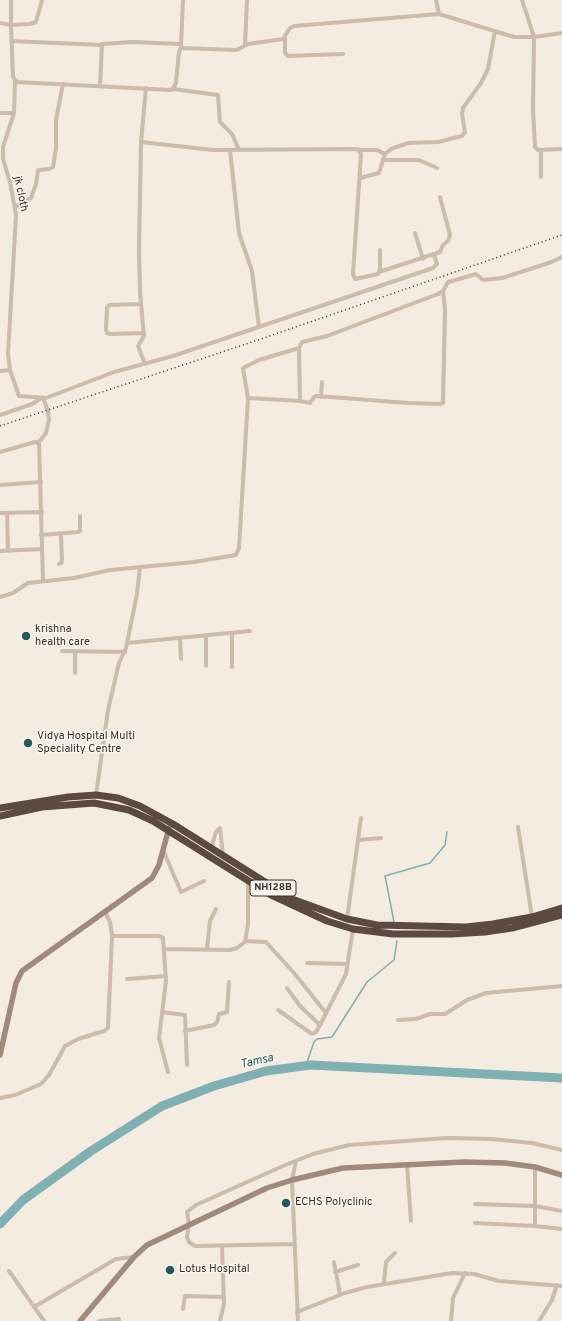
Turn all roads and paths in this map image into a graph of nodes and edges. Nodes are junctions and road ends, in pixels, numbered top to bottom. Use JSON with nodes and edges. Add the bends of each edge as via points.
{"nodes":[{"id":1,"x":11,"y":0,"type":"edge"},
{"id":2,"x":42,"y":0,"type":"edge"},
{"id":3,"x":183,"y":0,"type":"edge"},
{"id":4,"x":247,"y":0,"type":"edge"},
{"id":5,"x":436,"y":0,"type":"edge"},
{"id":6,"x":522,"y":0,"type":"edge"},
{"id":7,"x":439,"y":14,"type":"junction"},
{"id":8,"x":0,"y":23,"type":"edge"},
{"id":9,"x":11,"y":25,"type":"junction"},
{"id":10,"x":495,"y":31,"type":"junction"},
{"id":11,"x":562,"y":33,"type":"edge"},
{"id":12,"x":534,"y":37,"type":"junction"},
{"id":13,"x":285,"y":38,"type":"junction"},
{"id":14,"x":11,"y":41,"type":"junction"},
{"id":15,"x":101,"y":45,"type":"junction"},
{"id":16,"x":181,"y":46,"type":"junction"},
{"id":17,"x":245,"y":46,"type":"junction"},
{"id":18,"x":343,"y":54,"type":"dead end"},
{"id":19,"x":15,"y":81,"type":"junction"},
{"id":20,"x":63,"y":84,"type":"junction"},
{"id":21,"x":100,"y":86,"type":"junction"},
{"id":22,"x":146,"y":88,"type":"junction"},
{"id":23,"x":173,"y":89,"type":"junction"},
{"id":24,"x":0,"y":113,"type":"edge"},
{"id":25,"x":14,"y":113,"type":"junction"},
{"id":26,"x":141,"y":142,"type":"junction"},
{"id":27,"x":562,"y":149,"type":"edge"},
{"id":28,"x":230,"y":150,"type":"junction"},
{"id":29,"x":239,"y":150,"type":"junction"},
{"id":30,"x":360,"y":150,"type":"junction"},
{"id":31,"x":541,"y":150,"type":"junction"},
{"id":32,"x":385,"y":154,"type":"junction"},
{"id":33,"x":383,"y":160,"type":"junction"},
{"id":34,"x":437,"y":168,"type":"dead end"},
{"id":35,"x":541,"y":177,"type":"dead end"},
{"id":36,"x":360,"y":178,"type":"junction"},
{"id":37,"x":440,"y":197,"type":"dead end"},
{"id":38,"x":15,"y":207,"type":"junction"},
{"id":39,"x":415,"y":233,"type":"dead end"},
{"id":40,"x":380,"y":250,"type":"dead end"},
{"id":41,"x":434,"y":255,"type":"junction"},
{"id":42,"x":562,"y":257,"type":"edge"},
{"id":43,"x":423,"y":259,"type":"junction"},
{"id":44,"x":379,"y":272,"type":"junction"},
{"id":45,"x":443,"y":291,"type":"junction"},
{"id":46,"x":141,"y":304,"type":"junction"},
{"id":47,"x":259,"y":327,"type":"junction"},
{"id":48,"x":144,"y":333,"type":"junction"},
{"id":49,"x":299,"y":348,"type":"junction"},
{"id":50,"x":145,"y":364,"type":"junction"},
{"id":51,"x":10,"y":370,"type":"junction"},
{"id":52,"x":0,"y":371,"type":"edge"},
{"id":53,"x":322,"y":382,"type":"dead end"},
{"id":54,"x":321,"y":397,"type":"junction"},
{"id":55,"x":42,"y":398,"type":"junction"},
{"id":56,"x":248,"y":398,"type":"junction"},
{"id":57,"x":300,"y":401,"type":"junction"},
{"id":58,"x":0,"y":415,"type":"edge"},
{"id":59,"x":39,"y":442,"type":"junction"},
{"id":60,"x":0,"y":452,"type":"edge"},
{"id":61,"x":41,"y":482,"type":"junction"},
{"id":62,"x":0,"y":485,"type":"edge"},
{"id":63,"x":42,"y":512,"type":"junction"},
{"id":64,"x":0,"y":513,"type":"edge"},
{"id":65,"x":6,"y":513,"type":"junction"},
{"id":66,"x":80,"y":516,"type":"dead end"},
{"id":67,"x":61,"y":534,"type":"junction"},
{"id":68,"x":41,"y":535,"type":"junction"},
{"id":69,"x":41,"y":549,"type":"junction"},
{"id":70,"x":0,"y":551,"type":"edge"},
{"id":71,"x":8,"y":551,"type":"junction"},
{"id":72,"x":59,"y":564,"type":"dead end"},
{"id":73,"x":140,"y":567,"type":"junction"},
{"id":74,"x":43,"y":581,"type":"junction"},
{"id":75,"x":0,"y":598,"type":"edge"},
{"id":76,"x":250,"y":631,"type":"dead end"},
{"id":77,"x":232,"y":633,"type":"junction"},
{"id":78,"x":206,"y":636,"type":"junction"},
{"id":79,"x":180,"y":638,"type":"junction"},
{"id":80,"x":127,"y":643,"type":"junction"},
{"id":81,"x":62,"y":651,"type":"dead end"},
{"id":82,"x":75,"y":651,"type":"junction"},
{"id":83,"x":125,"y":652,"type":"junction"},
{"id":84,"x":181,"y":659,"type":"dead end"},
{"id":85,"x":206,"y":666,"type":"dead end"},
{"id":86,"x":232,"y":668,"type":"dead end"},
{"id":87,"x":75,"y":673,"type":"dead end"},
{"id":88,"x":96,"y":795,"type":"junction"},
{"id":89,"x":0,"y":808,"type":"edge"},
{"id":90,"x":0,"y":816,"type":"edge"},
{"id":91,"x":361,"y":818,"type":"dead end"},
{"id":92,"x":170,"y":827,"type":"junction"},
{"id":93,"x":518,"y":827,"type":"dead end"},
{"id":94,"x":381,"y":838,"type":"dead end"},
{"id":95,"x":358,"y":840,"type":"junction"},
{"id":96,"x":162,"y":848,"type":"junction"},
{"id":97,"x":211,"y":848,"type":"junction"},
{"id":98,"x":223,"y":855,"type":"junction"},
{"id":99,"x":248,"y":880,"type":"junction"},
{"id":100,"x":204,"y":881,"type":"dead end"},
{"id":101,"x":562,"y":908,"type":"edge"},
{"id":102,"x":216,"y":909,"type":"dead end"},
{"id":103,"x":105,"y":912,"type":"junction"},
{"id":104,"x":562,"y":915,"type":"edge"},
{"id":105,"x":532,"y":917,"type":"junction"},
{"id":106,"x":347,"y":919,"type":"junction"},
{"id":107,"x":353,"y":929,"type":"junction"},
{"id":108,"x":112,"y":936,"type":"junction"},
{"id":109,"x":245,"y":942,"type":"junction"},
{"id":110,"x":164,"y":949,"type":"junction"},
{"id":111,"x":207,"y":949,"type":"junction"},
{"id":112,"x":307,"y":963,"type":"dead end"},
{"id":113,"x":347,"y":964,"type":"junction"},
{"id":114,"x":166,"y":976,"type":"junction"},
{"id":115,"x":127,"y":979,"type":"dead end"},
{"id":116,"x":229,"y":982,"type":"dead end"},
{"id":117,"x":562,"y":986,"type":"edge"},
{"id":118,"x":287,"y":988,"type":"dead end"},
{"id":119,"x":278,"y":1010,"type":"dead end"},
{"id":120,"x":162,"y":1012,"type":"junction"},
{"id":121,"x":326,"y":1013,"type":"junction"},
{"id":122,"x":398,"y":1020,"type":"dead end"},
{"id":123,"x":320,"y":1025,"type":"junction"},
{"id":124,"x":185,"y":1031,"type":"junction"},
{"id":125,"x":1,"y":1044,"type":"edge"},
{"id":126,"x":0,"y":1055,"type":"edge"},
{"id":127,"x":187,"y":1065,"type":"dead end"},
{"id":128,"x":168,"y":1072,"type":"dead end"},
{"id":129,"x":0,"y":1098,"type":"edge"},
{"id":130,"x":562,"y":1150,"type":"edge"},
{"id":131,"x":296,"y":1161,"type":"junction"},
{"id":132,"x":407,"y":1165,"type":"junction"},
{"id":133,"x":535,"y":1167,"type":"junction"},
{"id":134,"x":562,"y":1175,"type":"edge"},
{"id":135,"x":292,"y":1180,"type":"junction"},
{"id":136,"x":475,"y":1204,"type":"dead end"},
{"id":137,"x":535,"y":1206,"type":"junction"},
{"id":138,"x":562,"y":1211,"type":"edge"},
{"id":139,"x":411,"y":1221,"type":"dead end"},
{"id":140,"x":476,"y":1223,"type":"dead end"},
{"id":141,"x":189,"y":1225,"type":"junction"},
{"id":142,"x":535,"y":1226,"type":"junction"},
{"id":143,"x":562,"y":1229,"type":"edge"},
{"id":144,"x":293,"y":1244,"type":"junction"},
{"id":145,"x":222,"y":1246,"type":"junction"},
{"id":146,"x":395,"y":1253,"type":"dead end"},
{"id":147,"x":134,"y":1257,"type":"junction"},
{"id":148,"x":334,"y":1262,"type":"dead end"},
{"id":149,"x":358,"y":1265,"type":"dead end"},
{"id":150,"x":9,"y":1271,"type":"dead end"},
{"id":151,"x":335,"y":1272,"type":"junction"},
{"id":152,"x":465,"y":1273,"type":"junction"},
{"id":153,"x":384,"y":1283,"type":"junction"},
{"id":154,"x":560,"y":1286,"type":"edge"},
{"id":155,"x":340,"y":1294,"type":"junction"},
{"id":156,"x":224,"y":1297,"type":"junction"},
{"id":157,"x":34,"y":1307,"type":"junction"},
{"id":158,"x":183,"y":1309,"type":"dead end"},
{"id":159,"x":297,"y":1312,"type":"junction"},
{"id":160,"x":44,"y":1321,"type":"edge"},
{"id":161,"x":80,"y":1321,"type":"edge"},
{"id":162,"x":99,"y":1321,"type":"edge"},
{"id":163,"x":119,"y":1321,"type":"edge"},
{"id":164,"x":220,"y":1321,"type":"edge"},
{"id":165,"x":298,"y":1321,"type":"edge"},
{"id":166,"x":451,"y":1321,"type":"edge"},
{"id":167,"x":539,"y":1321,"type":"edge"}],
"edges":[{"from":1,"to":9,"type":"street","name":"jk cloth"},
{"from":2,"to":9,"type":"street","via":[[36,22]]},
{"from":3,"to":16,"type":"street"},
{"from":4,"to":17,"type":"street"},
{"from":5,"to":7,"type":"street"},
{"from":6,"to":12,"type":"street"},
{"from":7,"to":10,"type":"street"},
{"from":7,"to":13,"type":"street","via":[[294,26]]},
{"from":8,"to":9,"type":"street"},
{"from":9,"to":14,"type":"street","name":"jk cloth"},
{"from":10,"to":12,"type":"street","via":[[514,37]]},
{"from":10,"to":32,"type":"street","via":[[488,69],[463,108],[464,134],[454,139],[403,144]]},
{"from":11,"to":12,"type":"street"},
{"from":12,"to":31,"type":"street","via":[[535,144],[537,149]]},
{"from":13,"to":17,"type":"street"},
{"from":13,"to":18,"type":"street","via":[[288,56]]},
{"from":14,"to":15,"type":"street"},
{"from":14,"to":19,"type":"street","name":"jk cloth"},
{"from":15,"to":16,"type":"street","via":[[132,42]]},
{"from":15,"to":21,"type":"street"},
{"from":16,"to":17,"type":"street","via":[[232,50]]},
{"from":16,"to":23,"type":"street"},
{"from":19,"to":20,"type":"street"},
{"from":19,"to":25,"type":"street","name":"jk cloth"},
{"from":20,"to":21,"type":"street"},
{"from":20,"to":38,"type":"street","via":[[56,120],[53,167],[38,170],[31,198]]},
{"from":21,"to":22,"type":"street"},
{"from":22,"to":23,"type":"street"},
{"from":22,"to":26,"type":"street"},
{"from":23,"to":29,"type":"street","via":[[218,95],[220,122],[232,134]]},
{"from":24,"to":25,"type":"street"},
{"from":25,"to":38,"type":"street","name":"jk cloth","via":[[2,159]]},
{"from":26,"to":28,"type":"street"},
{"from":26,"to":46,"type":"street"},
{"from":27,"to":31,"type":"street"},
{"from":28,"to":29,"type":"street"},
{"from":28,"to":47,"type":"street","via":[[239,233],[252,271]]},
{"from":29,"to":30,"type":"street"},
{"from":30,"to":32,"type":"street","via":[[377,150]]},
{"from":30,"to":36,"type":"street"},
{"from":31,"to":35,"type":"street"},
{"from":32,"to":33,"type":"street"},
{"from":33,"to":34,"type":"street","via":[[419,160]]},
{"from":33,"to":36,"type":"street","via":[[379,173]]},
{"from":36,"to":44,"type":"street","via":[[353,276],[357,279]]},
{"from":37,"to":41,"type":"street","via":[[449,239],[440,252]]},
{"from":38,"to":51,"type":"street","name":"jk cloth","via":[[8,354]]},
{"from":39,"to":43,"type":"street"},
{"from":40,"to":44,"type":"street"},
{"from":41,"to":43,"type":"street"},
{"from":41,"to":47,"type":"street","name":"jk cloth","via":[[437,264],[433,268]]},
{"from":42,"to":45,"type":"street","via":[[487,281],[476,274],[470,275],[448,282]]},
{"from":43,"to":44,"type":"street"},
{"from":45,"to":49,"type":"street","via":[[327,336],[302,342]]},
{"from":45,"to":54,"type":"street","via":[[443,403]]},
{"from":46,"to":48,"type":"street"},
{"from":46,"to":48,"type":"street","via":[[107,307],[106,329],[107,333],[111,334]]},
{"from":47,"to":50,"type":"street","name":"jk cloth"},
{"from":48,"to":50,"type":"street","via":[[138,346]]},
{"from":49,"to":56,"type":"street","via":[[246,366],[243,371]]},
{"from":49,"to":57,"type":"street"},
{"from":50,"to":55,"type":"street","name":"jk cloth","via":[[114,372]]},
{"from":51,"to":52,"type":"street"},
{"from":51,"to":55,"type":"street","name":"jk cloth","via":[[19,396]]},
{"from":53,"to":54,"type":"street"},
{"from":54,"to":57,"type":"street","via":[[314,397],[309,403]]},
{"from":55,"to":58,"type":"street"},
{"from":55,"to":59,"type":"street","via":[[49,420],[46,432]]},
{"from":56,"to":57,"type":"street"},
{"from":56,"to":73,"type":"street","via":[[236,555]]},
{"from":59,"to":60,"type":"street"},
{"from":59,"to":61,"type":"street"},
{"from":61,"to":62,"type":"street"},
{"from":61,"to":63,"type":"street"},
{"from":63,"to":65,"type":"street"},
{"from":63,"to":68,"type":"street"},
{"from":64,"to":65,"type":"street"},
{"from":65,"to":71,"type":"street"},
{"from":66,"to":67,"type":"street","via":[[79,532]]},
{"from":67,"to":68,"type":"street"},
{"from":67,"to":72,"type":"street","via":[[62,561]]},
{"from":68,"to":69,"type":"street"},
{"from":69,"to":71,"type":"street"},
{"from":69,"to":74,"type":"street"},
{"from":70,"to":71,"type":"street"},
{"from":73,"to":74,"type":"street"},
{"from":73,"to":80,"type":"street"},
{"from":74,"to":75,"type":"street","via":[[28,583]]},
{"from":76,"to":77,"type":"street"},
{"from":77,"to":78,"type":"street"},
{"from":77,"to":86,"type":"street"},
{"from":78,"to":79,"type":"street"},
{"from":78,"to":85,"type":"street"},
{"from":79,"to":80,"type":"street"},
{"from":79,"to":84,"type":"street"},
{"from":80,"to":83,"type":"street"},
{"from":81,"to":82,"type":"street"},
{"from":82,"to":83,"type":"street"},
{"from":82,"to":87,"type":"street"},
{"from":83,"to":88,"type":"street","via":[[119,663],[108,710]]},
{"from":88,"to":89,"type":"highway","number":"NH128B","via":[[42,800]]},
{"from":88,"to":92,"type":"highway","number":"NH128B","via":[[118,798],[140,806]]},
{"from":90,"to":92,"type":"highway","number":"NH128B","via":[[42,807],[94,803],[129,810]]},
{"from":91,"to":95,"type":"street"},
{"from":92,"to":96,"type":"street"},
{"from":92,"to":97,"type":"highway","number":"NH128B"},
{"from":92,"to":99,"type":"highway","number":"NH128B"},
{"from":93,"to":105,"type":"street"},
{"from":94,"to":95,"type":"street"},
{"from":95,"to":106,"type":"street"},
{"from":96,"to":100,"type":"street","via":[[181,892]]},
{"from":96,"to":103,"type":"street","via":[[159,865],[152,878]]},
{"from":97,"to":98,"type":"highway","number":"NH128B"},
{"from":97,"to":98,"type":"street","via":[[216,832],[220,828]]},
{"from":98,"to":106,"type":"highway","number":"NH128B","via":[[292,899]]},
{"from":99,"to":107,"type":"highway","number":"NH128B","via":[[287,903],[327,921]]},
{"from":99,"to":109,"type":"street","via":[[248,924]]},
{"from":101,"to":105,"type":"highway","number":"NH128B"},
{"from":102,"to":111,"type":"street","via":[[210,920]]},
{"from":103,"to":108,"type":"street"},
{"from":103,"to":125,"type":"street","via":[[22,971],[16,983]]},
{"from":104,"to":107,"type":"highway","number":"NH128B","via":[[485,932],[393,934]]},
{"from":105,"to":106,"type":"highway","number":"NH128B","via":[[466,927],[377,925]]},
{"from":107,"to":113,"type":"street"},
{"from":108,"to":110,"type":"street","via":[[161,936]]},
{"from":108,"to":129,"type":"street","via":[[108,1028],[104,1032],[78,1039],[65,1046],[41,1084]]},
{"from":109,"to":111,"type":"street","via":[[235,949]]},
{"from":109,"to":121,"type":"street","via":[[268,943]]},
{"from":110,"to":111,"type":"street"},
{"from":110,"to":114,"type":"street"},
{"from":112,"to":113,"type":"street"},
{"from":113,"to":121,"type":"street","via":[[344,979]]},
{"from":114,"to":115,"type":"street"},
{"from":114,"to":120,"type":"street"},
{"from":116,"to":124,"type":"street","via":[[228,1012],[219,1014],[214,1025]]},
{"from":117,"to":122,"type":"street","via":[[486,993],[467,1000],[445,1014]]},
{"from":118,"to":123,"type":"street","via":[[300,1006]]},
{"from":119,"to":123,"type":"street","via":[[312,1034]]},
{"from":120,"to":124,"type":"street","via":[[184,1014]]},
{"from":120,"to":128,"type":"street","via":[[160,1043]]},
{"from":121,"to":123,"type":"street"},
{"from":124,"to":127,"type":"street"},
{"from":125,"to":126,"type":"street"},
{"from":130,"to":131,"type":"street","via":[[526,1142],[447,1138],[349,1145]]},
{"from":131,"to":135,"type":"street"},
{"from":131,"to":141,"type":"street","via":[[192,1207],[187,1212]]},
{"from":132,"to":133,"type":"street","via":[[464,1162]]},
{"from":132,"to":135,"type":"street","via":[[343,1168]]},
{"from":132,"to":139,"type":"street"},
{"from":133,"to":134,"type":"street"},
{"from":133,"to":137,"type":"street"},
{"from":135,"to":141,"type":"street","via":[[267,1188]]},
{"from":135,"to":144,"type":"street"},
{"from":136,"to":137,"type":"street"},
{"from":137,"to":138,"type":"street"},
{"from":137,"to":142,"type":"street"},
{"from":140,"to":142,"type":"street"},
{"from":141,"to":145,"type":"street","via":[[187,1234],[190,1244]]},
{"from":141,"to":147,"type":"street","via":[[147,1245]]},
{"from":142,"to":143,"type":"street"},
{"from":144,"to":145,"type":"street"},
{"from":144,"to":159,"type":"street"},
{"from":145,"to":156,"type":"street"},
{"from":146,"to":153,"type":"street","via":[[386,1262]]},
{"from":147,"to":157,"type":"street","via":[[116,1259]]},
{"from":147,"to":161,"type":"street"},
{"from":148,"to":151,"type":"street"},
{"from":149,"to":151,"type":"street"},
{"from":150,"to":157,"type":"street"},
{"from":151,"to":155,"type":"street"},
{"from":152,"to":153,"type":"street"},
{"from":152,"to":154,"type":"street","via":[[499,1281]]},
{"from":152,"to":166,"type":"street","via":[[453,1298]]},
{"from":153,"to":155,"type":"street"},
{"from":154,"to":167,"type":"street"},
{"from":155,"to":159,"type":"street"},
{"from":156,"to":158,"type":"street","via":[[185,1296]]},
{"from":156,"to":164,"type":"street"},
{"from":157,"to":160,"type":"street"},
{"from":159,"to":165,"type":"street"},
{"from":162,"to":163,"type":"street"}]}
